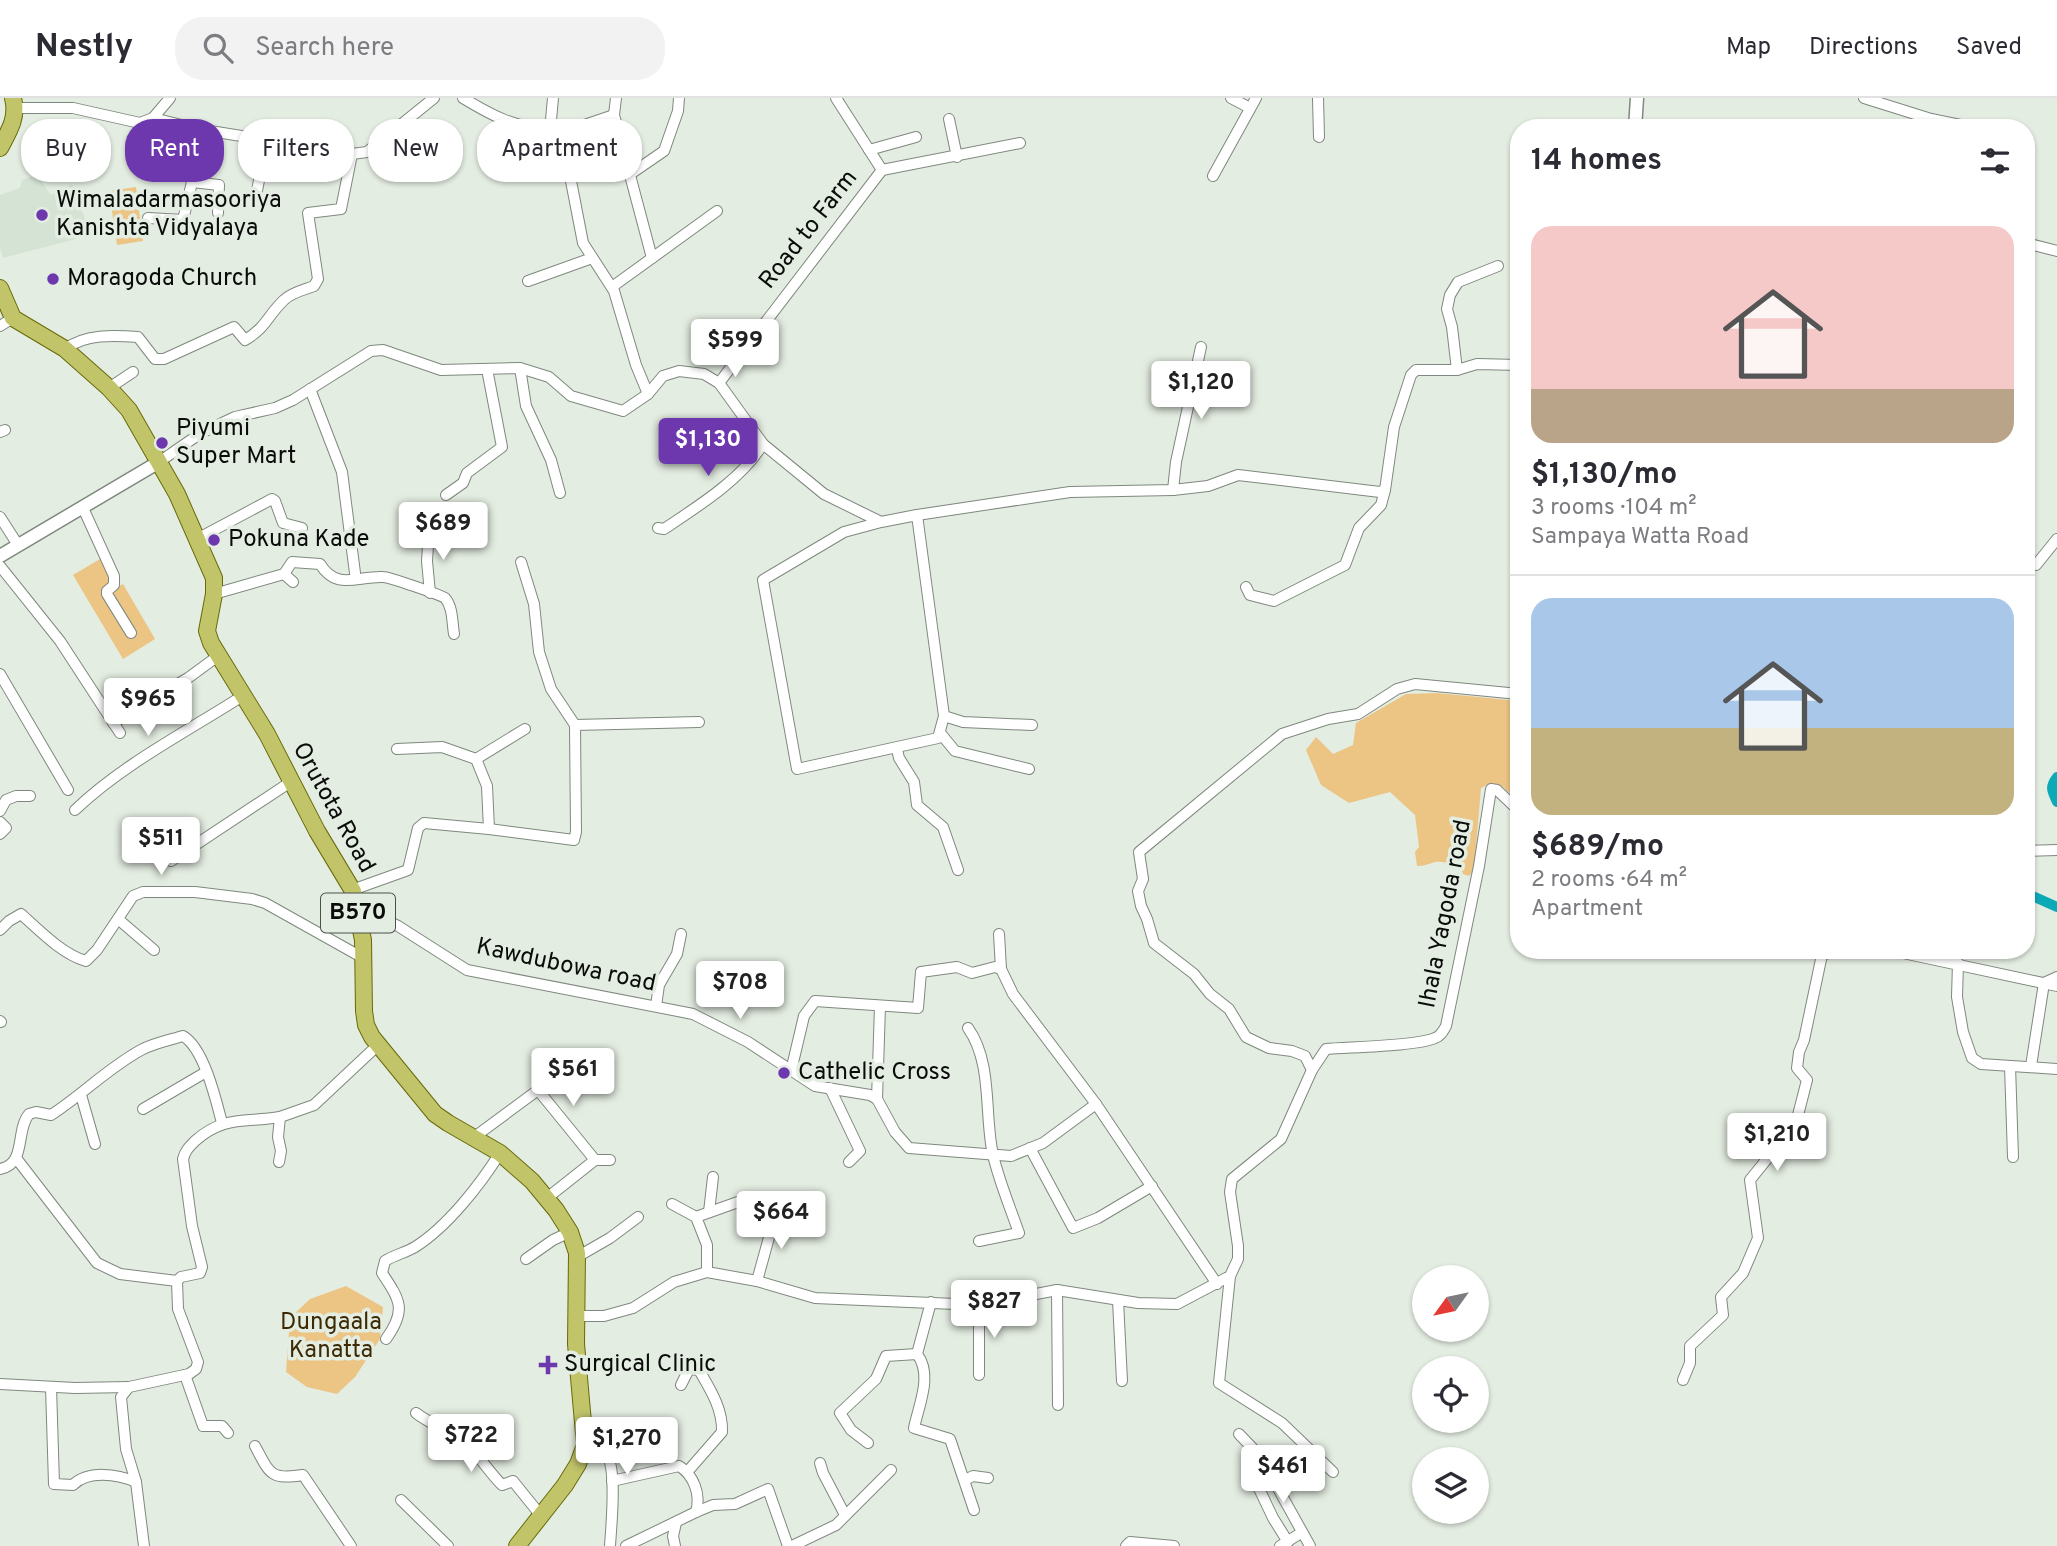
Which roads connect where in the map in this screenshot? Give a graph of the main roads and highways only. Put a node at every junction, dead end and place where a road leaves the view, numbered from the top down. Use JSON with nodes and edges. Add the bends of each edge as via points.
{"nodes":[{"id":1,"x":15,"y":103,"type":"edge"},
{"id":2,"x":0,"y":148,"type":"edge"},
{"id":3,"x":0,"y":288,"type":"edge"},
{"id":4,"x":6,"y":322,"type":"edge"},
{"id":5,"x":517,"y":1546,"type":"edge"}],
"edges":[{"from":1,"to":2,"type":"main road","via":[[14,121]]},
{"from":3,"to":4,"type":"main road","name":"Orutota Road","number":"B570"},
{"from":4,"to":5,"type":"main road","name":"Orutota Road","number":"B570","via":[[65,349],[109,388],[129,410],[159,462],[214,579],[207,631],[218,656],[352,890],[365,960],[366,1025],[378,1045],[435,1114],[500,1153],[532,1181],[570,1232],[578,1256],[576,1344],[585,1446],[565,1485]]}]}
